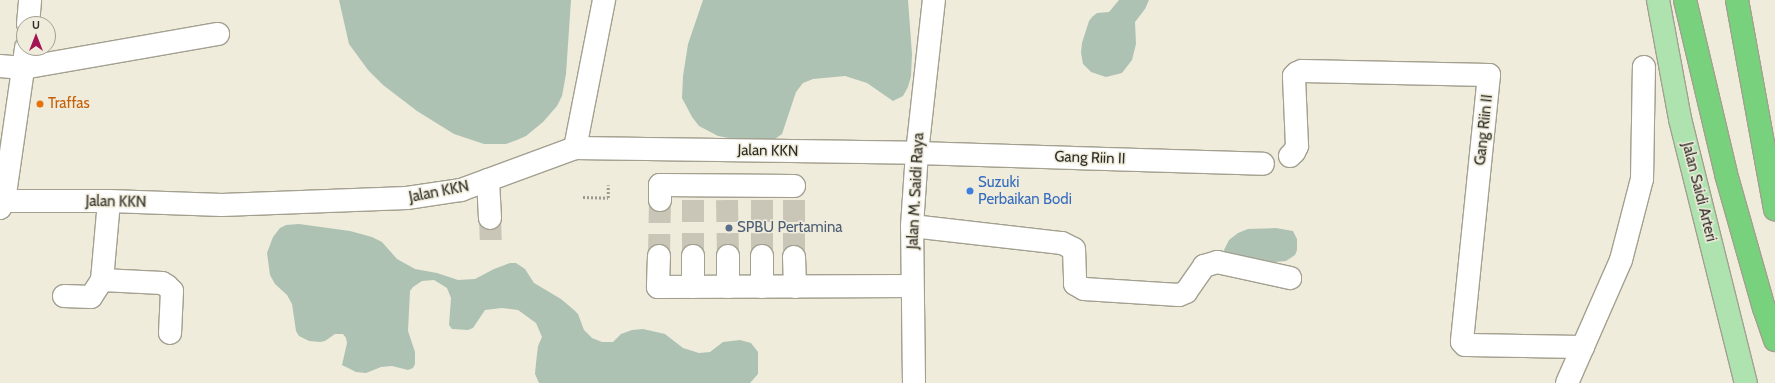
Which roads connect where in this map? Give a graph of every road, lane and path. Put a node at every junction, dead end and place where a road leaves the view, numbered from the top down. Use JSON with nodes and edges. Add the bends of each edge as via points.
{"nodes":[{"id":1,"x":30,"y":0,"type":"edge"},
{"id":2,"x":604,"y":0,"type":"edge"},
{"id":3,"x":934,"y":0,"type":"edge"},
{"id":4,"x":1658,"y":0,"type":"edge"},
{"id":5,"x":1685,"y":0,"type":"edge"},
{"id":6,"x":1737,"y":0,"type":"edge"},
{"id":7,"x":29,"y":16,"type":"edge"},
{"id":8,"x":218,"y":34,"type":"dead end"},
{"id":9,"x":24,"y":58,"type":"edge"},
{"id":10,"x":0,"y":66,"type":"edge"},
{"id":11,"x":1644,"y":67,"type":"dead end"},
{"id":12,"x":575,"y":148,"type":"junction"},
{"id":13,"x":794,"y":151,"type":"junction"},
{"id":14,"x":917,"y":153,"type":"junction"},
{"id":15,"x":1290,"y":156,"type":"dead end"},
{"id":16,"x":1263,"y":164,"type":"dead end"},
{"id":17,"x":488,"y":180,"type":"junction"},
{"id":18,"x":608,"y":185,"type":"dead end"},
{"id":19,"x":660,"y":193,"type":"dead end"},
{"id":20,"x":583,"y":197,"type":"dead end"},
{"id":21,"x":109,"y":201,"type":"junction"},
{"id":22,"x":2,"y":204,"type":"edge"},
{"id":23,"x":1775,"y":210,"type":"edge"},
{"id":24,"x":490,"y":218,"type":"tunnel mouth"},
{"id":25,"x":912,"y":226,"type":"junction"},
{"id":26,"x":659,"y":256,"type":"tunnel mouth"},
{"id":27,"x":693,"y":256,"type":"tunnel mouth"},
{"id":28,"x":728,"y":256,"type":"tunnel mouth"},
{"id":29,"x":762,"y":256,"type":"tunnel mouth"},
{"id":30,"x":794,"y":257,"type":"tunnel mouth"},
{"id":31,"x":1290,"y":278,"type":"dead end"},
{"id":32,"x":102,"y":280,"type":"junction"},
{"id":33,"x":728,"y":286,"type":"junction"},
{"id":34,"x":762,"y":286,"type":"junction"},
{"id":35,"x":795,"y":286,"type":"junction"},
{"id":36,"x":912,"y":286,"type":"junction"},
{"id":37,"x":693,"y":287,"type":"junction"},
{"id":38,"x":64,"y":296,"type":"dead end"},
{"id":39,"x":170,"y":333,"type":"dead end"},
{"id":40,"x":1775,"y":340,"type":"edge"},
{"id":41,"x":1583,"y":347,"type":"junction"},
{"id":42,"x":914,"y":383,"type":"edge"},
{"id":43,"x":1567,"y":383,"type":"edge"},
{"id":44,"x":1746,"y":383,"type":"edge"}],
"edges":[{"from":1,"to":7,"type":"street"},
{"from":2,"to":12,"type":"street"},
{"from":3,"to":14,"type":"street","name":"Jalan M. Saidi Raya"},
{"from":4,"to":44,"type":"main road","name":"Jalan Saidi Arteri","via":[[1680,119]]},
{"from":5,"to":40,"type":"highway","via":[[1726,174]]},
{"from":6,"to":23,"type":"highway"},
{"from":8,"to":9,"type":"street"},
{"from":9,"to":10,"type":"street"},
{"from":9,"to":22,"type":"street"},
{"from":11,"to":41,"type":"street","via":[[1642,179],[1621,260]]},
{"from":12,"to":13,"type":"street","name":"Jalan KKN"},
{"from":12,"to":17,"type":"street","name":"Jalan KKN"},
{"from":13,"to":14,"type":"street","name":"Jalan KKN"},
{"from":13,"to":19,"type":"street","via":[[794,193]]},
{"from":14,"to":16,"type":"street","name":"Gang Riin II"},
{"from":14,"to":25,"type":"street","name":"Jalan M. Saidi Raya"},
{"from":15,"to":41,"type":"street","name":"Gang Riin II","via":[[1297,146],[1294,76],[1297,73],[1302,71],[1489,75],[1462,342],[1465,345]]},
{"from":17,"to":21,"type":"street","name":"Jalan KKN","via":[[461,190],[400,199],[222,205]]},
{"from":17,"to":24,"type":"street"},
{"from":18,"to":20,"type":"path","via":[[608,198]]},
{"from":21,"to":22,"type":"street","name":"Jalan KKN"},
{"from":21,"to":32,"type":"street"},
{"from":25,"to":31,"type":"street","via":[[1062,243],[1074,249],[1075,284],[1084,289],[1179,295],[1186,292],[1204,266],[1217,262]]},
{"from":25,"to":36,"type":"street","name":"Jalan M. Saidi Raya"},
{"from":26,"to":37,"type":"street","via":[[658,287]]},
{"from":27,"to":37,"type":"street"},
{"from":28,"to":33,"type":"street"},
{"from":29,"to":34,"type":"street"},
{"from":30,"to":35,"type":"street"},
{"from":32,"to":38,"type":"street","via":[[91,297]]},
{"from":32,"to":39,"type":"street","via":[[162,283],[168,286],[172,291]]},
{"from":33,"to":34,"type":"street"},
{"from":33,"to":37,"type":"street"},
{"from":34,"to":35,"type":"street"},
{"from":35,"to":36,"type":"street"},
{"from":36,"to":42,"type":"street","name":"Jalan M. Saidi Raya"},
{"from":41,"to":43,"type":"street"}]}
